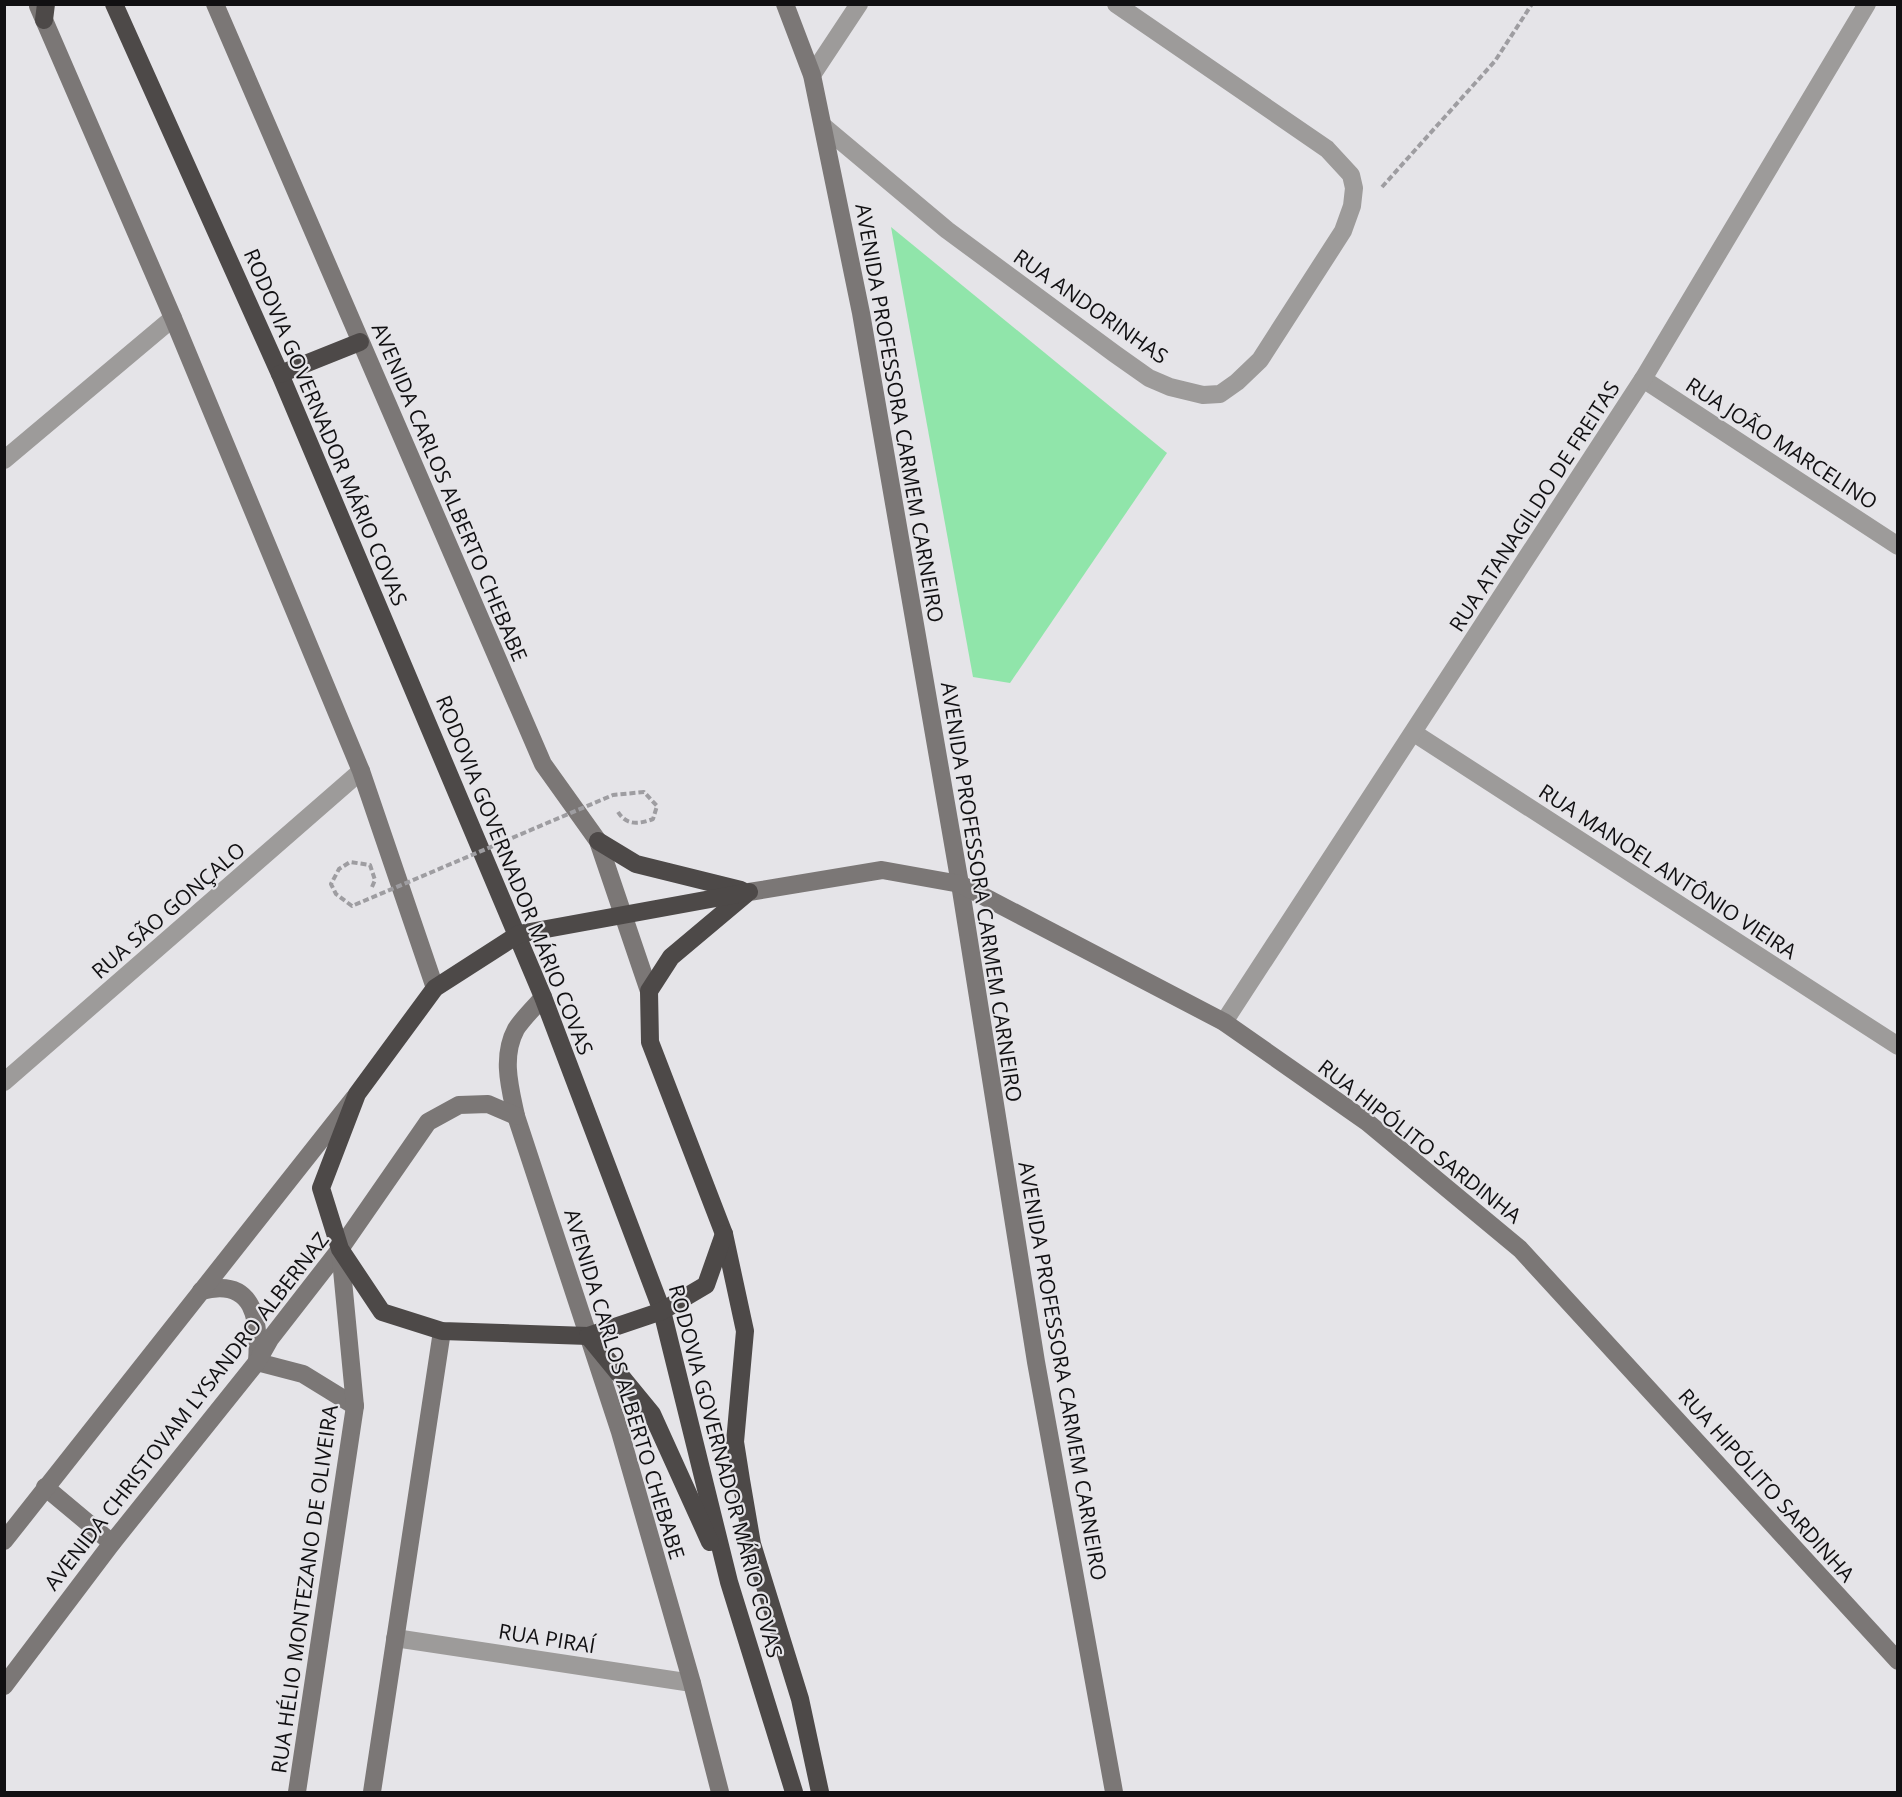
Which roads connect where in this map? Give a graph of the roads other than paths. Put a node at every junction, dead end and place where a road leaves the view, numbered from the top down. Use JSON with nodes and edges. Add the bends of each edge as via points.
{"nodes":[{"id":1,"x":114,"y":4,"type":"edge"},
{"id":2,"x":215,"y":4,"type":"edge"},
{"id":3,"x":785,"y":4,"type":"edge"},
{"id":4,"x":859,"y":4,"type":"edge"},
{"id":5,"x":1116,"y":4,"type":"edge"},
{"id":6,"x":1867,"y":4,"type":"edge"},
{"id":7,"x":42,"y":10,"type":"edge"},
{"id":8,"x":812,"y":75,"type":"junction"},
{"id":9,"x":823,"y":126,"type":"junction"},
{"id":10,"x":173,"y":318,"type":"junction"},
{"id":11,"x":360,"y":342,"type":"junction"},
{"id":12,"x":280,"y":374,"type":"junction"},
{"id":13,"x":1643,"y":379,"type":"junction"},
{"id":14,"x":4,"y":460,"type":"edge"},
{"id":15,"x":1898,"y":546,"type":"edge"},
{"id":16,"x":1414,"y":733,"type":"junction"},
{"id":17,"x":362,"y":771,"type":"junction"},
{"id":18,"x":598,"y":841,"type":"junction"},
{"id":19,"x":960,"y":884,"type":"junction"},
{"id":20,"x":748,"y":892,"type":"junction"},
{"id":21,"x":623,"y":915,"type":"junction"},
{"id":22,"x":519,"y":934,"type":"junction"},
{"id":23,"x":435,"y":988,"type":"junction"},
{"id":24,"x":649,"y":991,"type":"junction"},
{"id":25,"x":543,"y":997,"type":"junction"},
{"id":26,"x":1224,"y":1022,"type":"junction"},
{"id":27,"x":1898,"y":1046,"type":"edge"},
{"id":28,"x":4,"y":1082,"type":"edge"},
{"id":29,"x":357,"y":1094,"type":"junction"},
{"id":30,"x":516,"y":1116,"type":"junction"},
{"id":31,"x":724,"y":1234,"type":"junction"},
{"id":32,"x":340,"y":1249,"type":"junction"},
{"id":33,"x":201,"y":1291,"type":"junction"},
{"id":34,"x":662,"y":1311,"type":"junction"},
{"id":35,"x":442,"y":1331,"type":"junction"},
{"id":36,"x":588,"y":1336,"type":"junction"},
{"id":37,"x":257,"y":1362,"type":"junction"},
{"id":38,"x":355,"y":1406,"type":"junction"},
{"id":39,"x":45,"y":1487,"type":"junction"},
{"id":40,"x":4,"y":1541,"type":"edge"},
{"id":41,"x":112,"y":1542,"type":"junction"},
{"id":42,"x":729,"y":1582,"type":"junction"},
{"id":43,"x":395,"y":1638,"type":"junction"},
{"id":44,"x":1898,"y":1661,"type":"edge"},
{"id":45,"x":692,"y":1683,"type":"junction"},
{"id":46,"x":4,"y":1686,"type":"edge"},
{"id":47,"x":297,"y":1792,"type":"edge"},
{"id":48,"x":372,"y":1792,"type":"edge"},
{"id":49,"x":720,"y":1792,"type":"edge"},
{"id":50,"x":794,"y":1792,"type":"edge"},
{"id":51,"x":820,"y":1792,"type":"edge"},
{"id":52,"x":1113,"y":1792,"type":"edge"}],
"edges":[{"from":1,"to":12,"type":"highway","name":"RODOVIA GOVERNADOR MÁRIO COVAS"},
{"from":2,"to":11,"type":"main road","name":"AVENIDA CARLOS ALBERTO CHEBABE"},
{"from":3,"to":8,"type":"main road","name":"AVENIDA PROFESSORA CARMEM CARNEIRO"},
{"from":4,"to":8,"type":"street"},
{"from":5,"to":9,"type":"street","name":"RUA ANDORINHAS","via":[[1327,149],[1350,175],[1354,188],[1343,231],[1260,360],[1220,394],[1203,395],[1149,378],[947,230]]},
{"from":6,"to":13,"type":"street","name":"RUA ATANAGILDO DE FREITAS"},
{"from":7,"to":10,"type":"main road"},
{"from":8,"to":9,"type":"main road","name":"AVENIDA PROFESSORA CARMEM CARNEIRO"},
{"from":9,"to":19,"type":"main road","name":"AVENIDA PROFESSORA CARMEM CARNEIRO","via":[[861,314]]},
{"from":10,"to":14,"type":"street"},
{"from":10,"to":17,"type":"main road"},
{"from":11,"to":12,"type":"highway"},
{"from":11,"to":18,"type":"main road","name":"AVENIDA CARLOS ALBERTO CHEBABE","via":[[543,764]]},
{"from":12,"to":22,"type":"highway","name":"RODOVIA GOVERNADOR MÁRIO COVAS"},
{"from":13,"to":15,"type":"street","name":"RUA JOÃO MARCELINO"},
{"from":13,"to":16,"type":"street","name":"RUA ATANAGILDO DE FREITAS"},
{"from":16,"to":26,"type":"street","name":"RUA ATANAGILDO DE FREITAS"},
{"from":16,"to":27,"type":"street","name":"RUA MANOEL ANTÔNIO VIEIRA"},
{"from":17,"to":23,"type":"main road"},
{"from":17,"to":28,"type":"street","name":"RUA SÃO GONÇALO"},
{"from":18,"to":20,"type":"highway","via":[[636,864]]},
{"from":18,"to":21,"type":"main road","name":"AVENIDA CARLOS ALBERTO CHEBABE"},
{"from":19,"to":20,"type":"main road","name":"RUA HIPÓLITO SARDINHA","via":[[882,870]]},
{"from":19,"to":26,"type":"main road","name":"RUA HIPÓLITO SARDINHA"},
{"from":19,"to":52,"type":"main road","name":"AVENIDA PROFESSORA CARMEM CARNEIRO","via":[[1036,1362]]},
{"from":20,"to":21,"type":"highway"},
{"from":20,"to":24,"type":"highway","via":[[671,957]]},
{"from":21,"to":22,"type":"highway"},
{"from":21,"to":24,"type":"main road","name":"AVENIDA CARLOS ALBERTO CHEBABE"},
{"from":22,"to":23,"type":"highway"},
{"from":22,"to":25,"type":"highway","name":"RODOVIA GOVERNADOR MÁRIO COVAS"},
{"from":23,"to":29,"type":"highway"},
{"from":24,"to":31,"type":"highway","via":[[650,1042]]},
{"from":25,"to":30,"type":"main road","name":"AVENIDA CARLOS ALBERTO CHEBABE","via":[[516,1030],[509,1051],[507,1079]]},
{"from":25,"to":34,"type":"highway","name":"RODOVIA GOVERNADOR MÁRIO COVAS"},
{"from":26,"to":44,"type":"main road","name":"RUA HIPÓLITO SARDINHA","via":[[1367,1122],[1520,1249]]},
{"from":29,"to":32,"type":"highway","via":[[321,1188]]},
{"from":29,"to":33,"type":"main road"},
{"from":30,"to":32,"type":"main road","name":"AVENIDA CHRISTOVAM LYSANDRO ALBERNAZ","via":[[488,1104],[459,1106],[428,1122]]},
{"from":30,"to":36,"type":"main road","name":"AVENIDA CARLOS ALBERTO CHEBABE"},
{"from":31,"to":34,"type":"highway","via":[[706,1285]]},
{"from":31,"to":51,"type":"highway","via":[[745,1331],[735,1442],[752,1544],[800,1699]]},
{"from":32,"to":35,"type":"highway","via":[[382,1312]]},
{"from":32,"to":37,"type":"main road","name":"AVENIDA CHRISTOVAM LYSANDRO ALBERNAZ","via":[[270,1339]]},
{"from":32,"to":38,"type":"main road","name":"RUA HÉLIO MONTEZANO DE OLIVEIRA"},
{"from":33,"to":37,"type":"main road","via":[[217,1287],[235,1291],[253,1306],[260,1331]]},
{"from":33,"to":39,"type":"main road"},
{"from":34,"to":36,"type":"highway"},
{"from":34,"to":42,"type":"highway","name":"RODOVIA GOVERNADOR MÁRIO COVAS"},
{"from":35,"to":36,"type":"highway"},
{"from":35,"to":43,"type":"main road"},
{"from":36,"to":42,"type":"highway","via":[[652,1414]]},
{"from":36,"to":45,"type":"main road","name":"AVENIDA CARLOS ALBERTO CHEBABE","via":[[620,1432]]},
{"from":37,"to":38,"type":"main road","via":[[303,1374]]},
{"from":37,"to":41,"type":"main road","name":"AVENIDA CHRISTOVAM LYSANDRO ALBERNAZ"},
{"from":38,"to":47,"type":"main road","name":"RUA HÉLIO MONTEZANO DE OLIVEIRA"},
{"from":39,"to":40,"type":"main road"},
{"from":39,"to":41,"type":"main road"},
{"from":41,"to":46,"type":"main road","name":"AVENIDA CHRISTOVAM LYSANDRO ALBERNAZ"},
{"from":42,"to":50,"type":"highway","name":"RODOVIA GOVERNADOR MÁRIO COVAS"},
{"from":43,"to":45,"type":"street","name":"RUA PIRAÍ"},
{"from":43,"to":48,"type":"main road"},
{"from":45,"to":49,"type":"main road","name":"AVENIDA CARLOS ALBERTO CHEBABE"}]}
